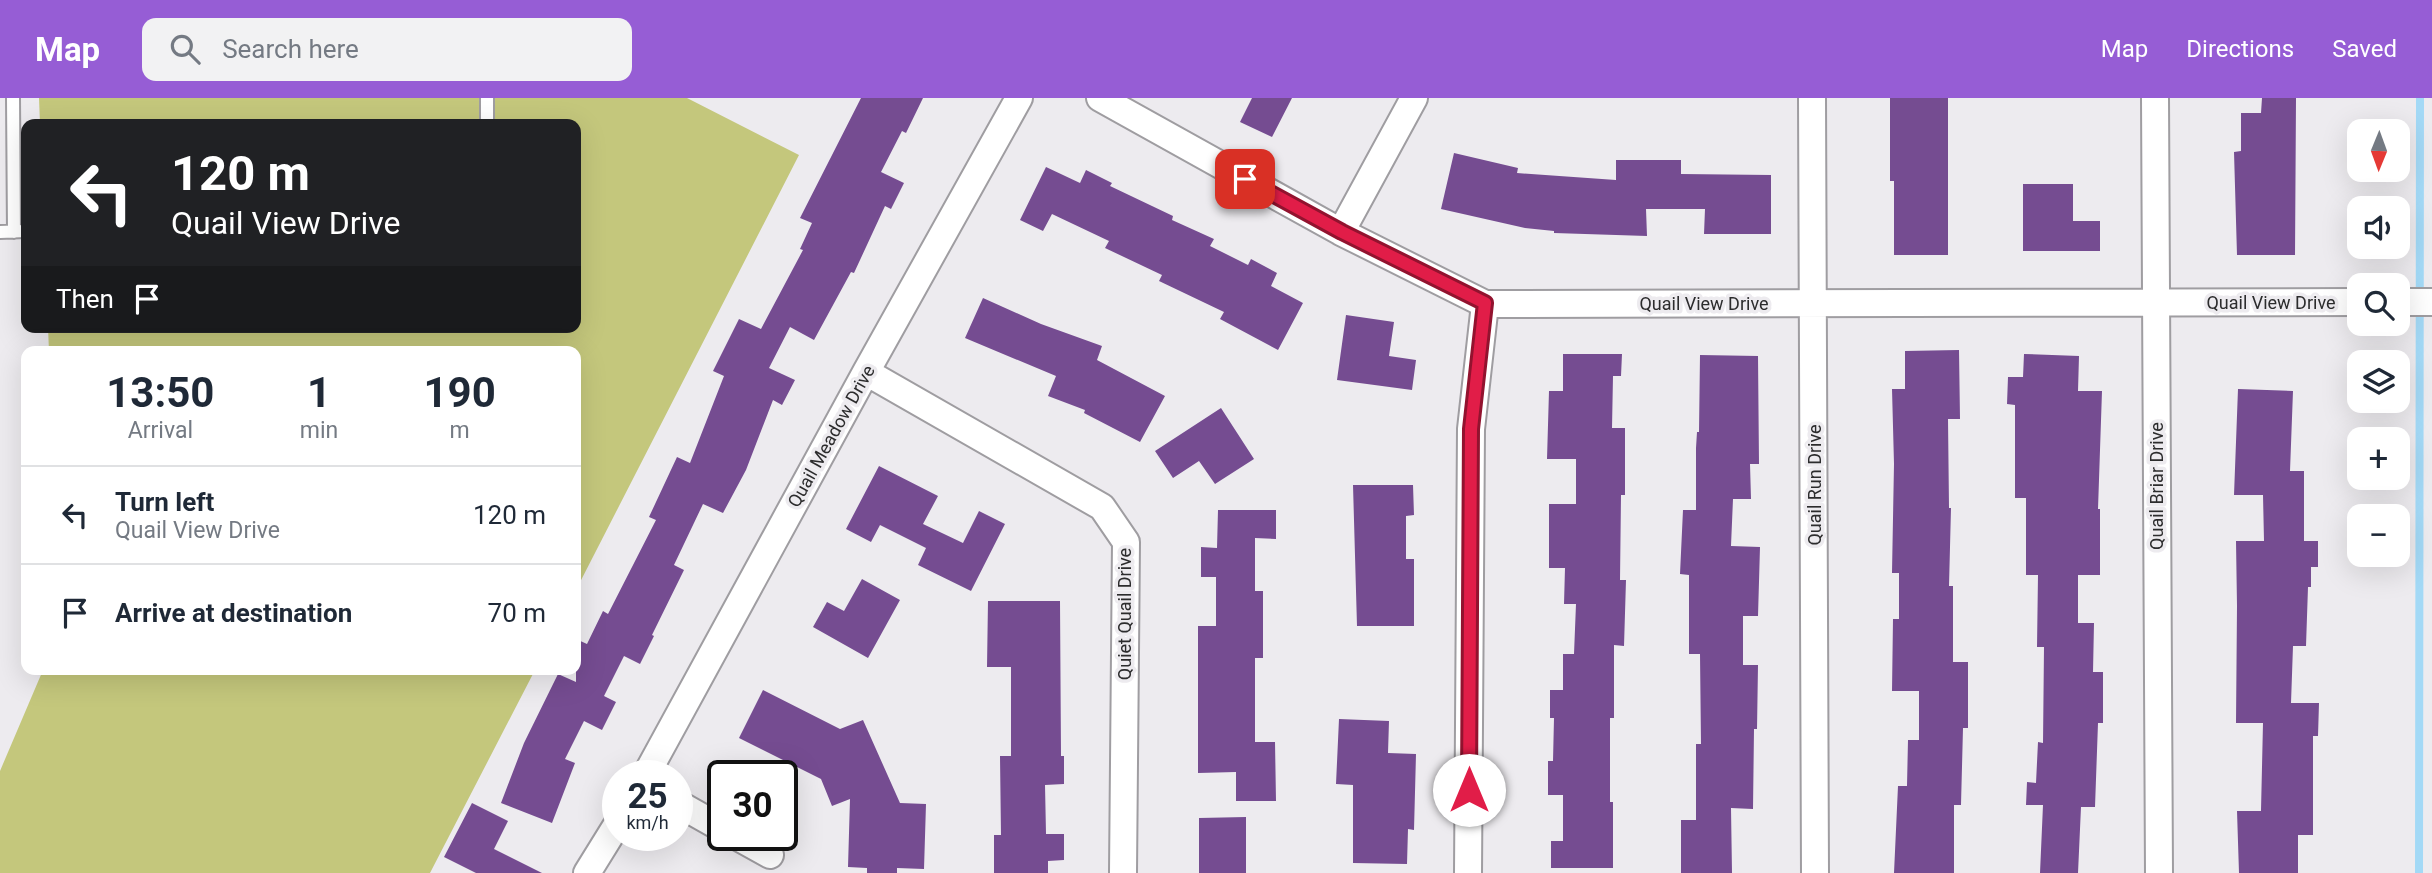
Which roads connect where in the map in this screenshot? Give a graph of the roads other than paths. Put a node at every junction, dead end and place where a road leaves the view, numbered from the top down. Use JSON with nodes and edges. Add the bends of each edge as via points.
{"nodes":[{"id":1,"x":13,"y":98,"type":"edge"},
{"id":2,"x":487,"y":98,"type":"edge"},
{"id":3,"x":1019,"y":98,"type":"edge"},
{"id":4,"x":1100,"y":98,"type":"edge"},
{"id":5,"x":1414,"y":98,"type":"edge"},
{"id":6,"x":1812,"y":98,"type":"edge"},
{"id":7,"x":2155,"y":98,"type":"edge"},
{"id":8,"x":487,"y":119,"type":"edge"},
{"id":9,"x":20,"y":231,"type":"edge"},
{"id":10,"x":0,"y":232,"type":"edge"},
{"id":11,"x":1342,"y":232,"type":"junction"},
{"id":12,"x":1814,"y":302,"type":"junction"},
{"id":13,"x":2347,"y":302,"type":"edge"},
{"id":14,"x":1485,"y":303,"type":"junction"},
{"id":15,"x":2155,"y":303,"type":"junction"},
{"id":16,"x":866,"y":372,"type":"junction"},
{"id":17,"x":654,"y":760,"type":"edge"},
{"id":18,"x":602,"y":849,"type":"edge"},
{"id":19,"x":763,"y":851,"type":"edge"},
{"id":20,"x":770,"y":855,"type":"dead end"},
{"id":21,"x":587,"y":873,"type":"edge"},
{"id":22,"x":1122,"y":873,"type":"edge"},
{"id":23,"x":1468,"y":873,"type":"edge"},
{"id":24,"x":1815,"y":873,"type":"edge"},
{"id":25,"x":2158,"y":873,"type":"edge"}],
"edges":[{"from":1,"to":9,"type":"lane"},
{"from":2,"to":8,"type":"lane"},
{"from":3,"to":16,"type":"street","name":"Quail Meadow Drive"},
{"from":4,"to":11,"type":"street","name":"Quail View Drive"},
{"from":5,"to":11,"type":"street"},
{"from":6,"to":12,"type":"street","name":"Quail Run Drive"},
{"from":7,"to":15,"type":"street","name":"Quail Briar Drive"},
{"from":9,"to":10,"type":"lane"},
{"from":11,"to":14,"type":"street","name":"Quail View Drive"},
{"from":12,"to":14,"type":"street","name":"Quail View Drive"},
{"from":12,"to":15,"type":"street","name":"Quail View Drive"},
{"from":12,"to":24,"type":"street","name":"Quail Run Drive"},
{"from":13,"to":15,"type":"street","name":"Quail View Drive"},
{"from":14,"to":23,"type":"street","via":[[1471,429]]},
{"from":15,"to":25,"type":"street","name":"Quail Briar Drive"},
{"from":16,"to":17,"type":"street","name":"Quail Meadow Drive"},
{"from":16,"to":22,"type":"street","name":"Quiet Quail Drive","via":[[1102,507],[1126,542]]},
{"from":18,"to":21,"type":"street"},
{"from":19,"to":20,"type":"street"}]}
